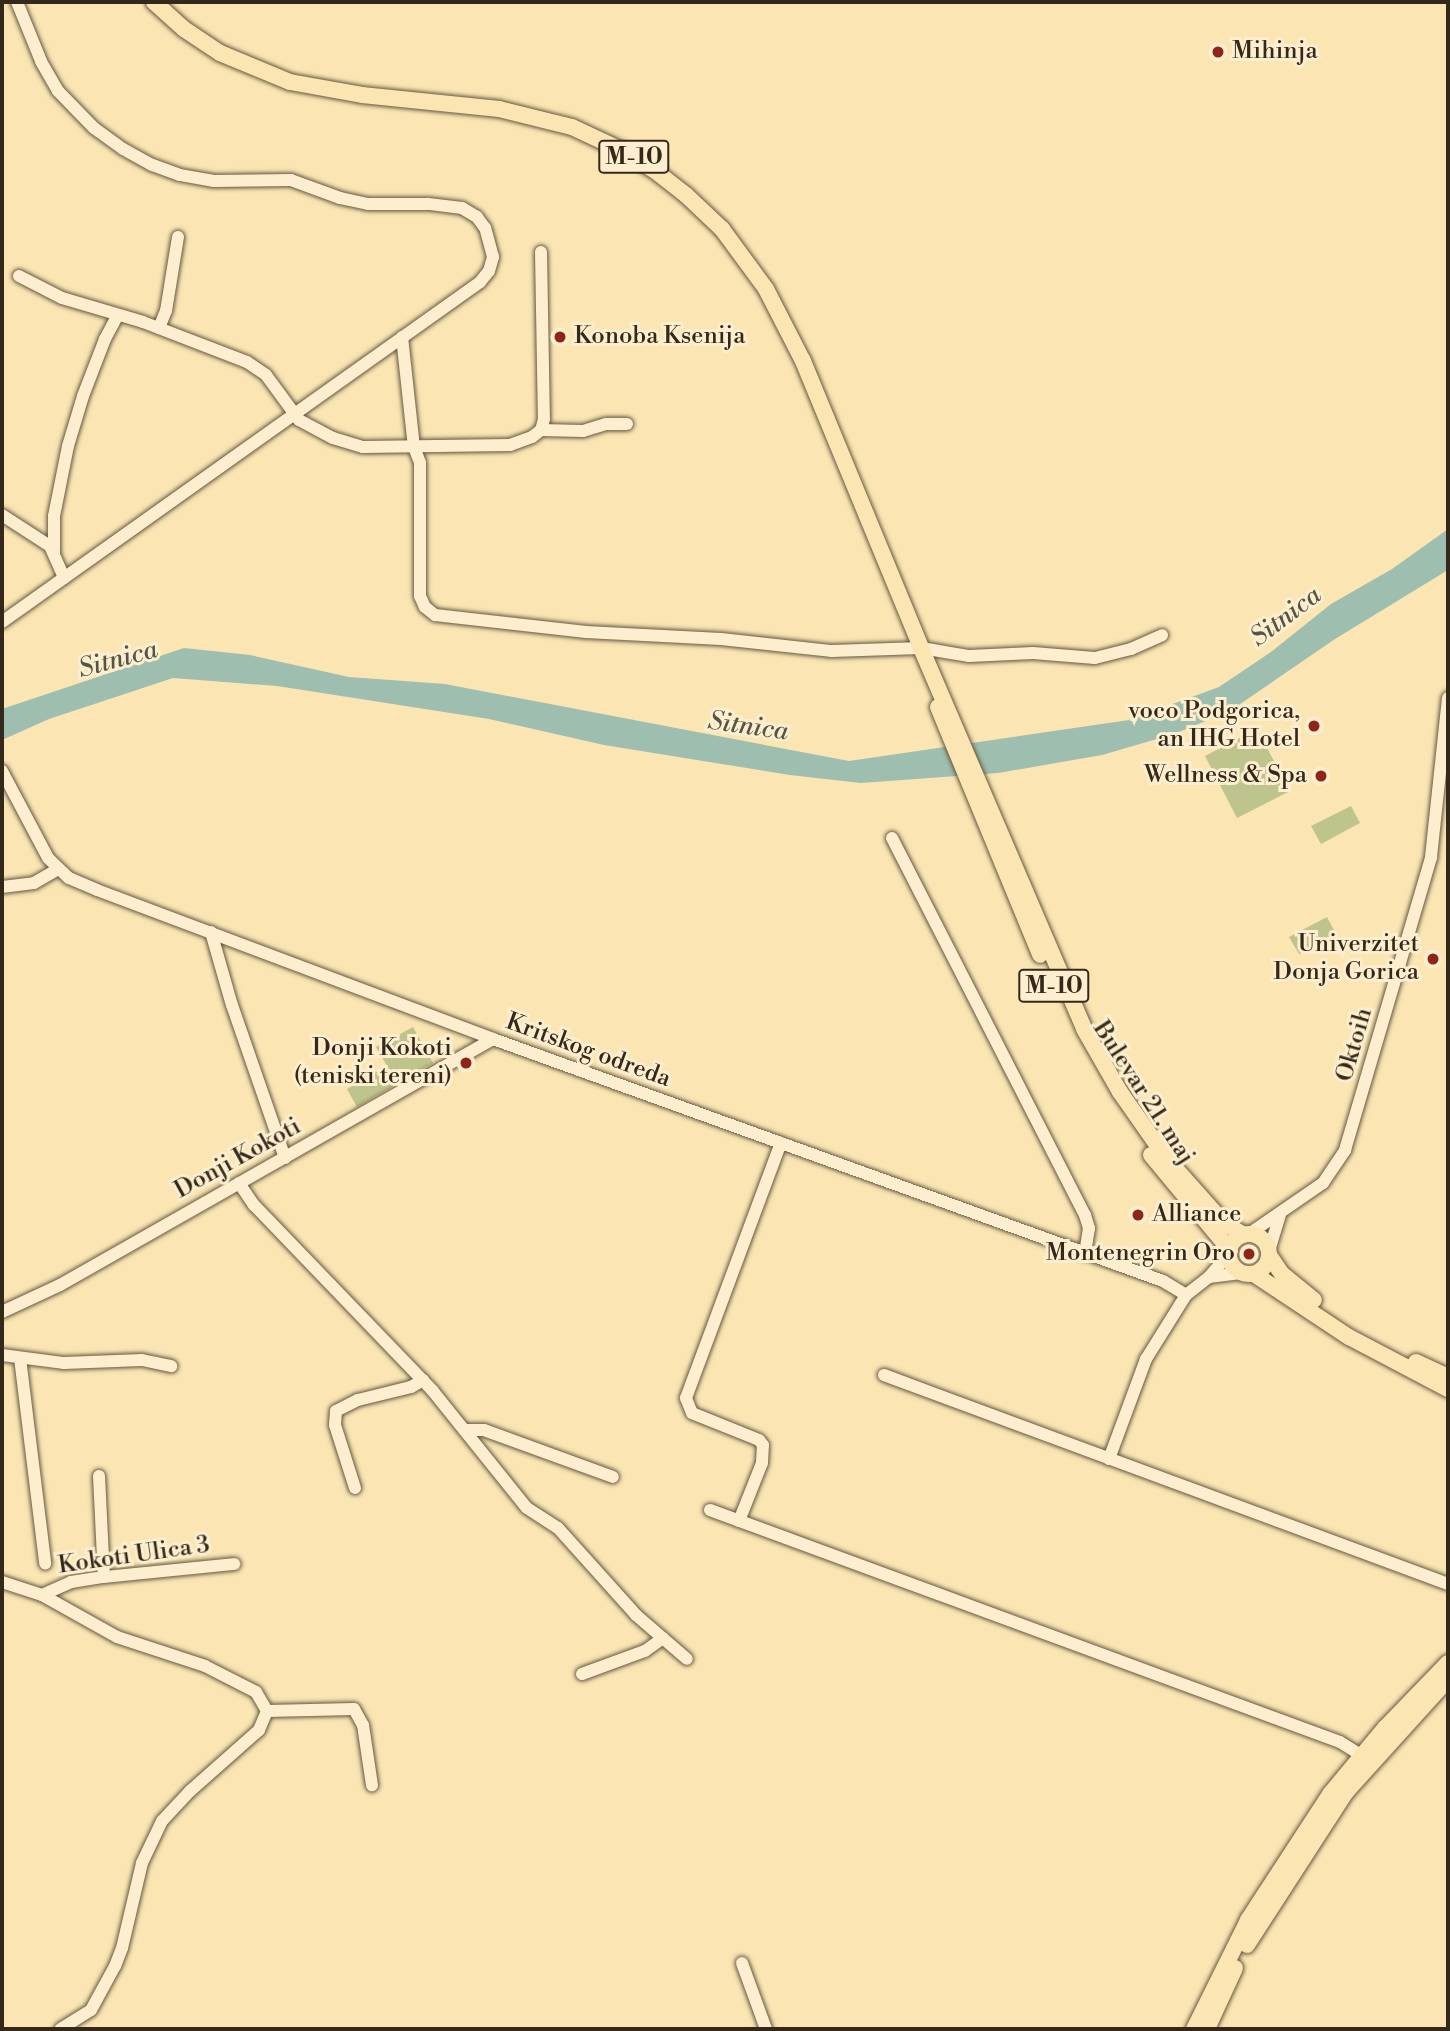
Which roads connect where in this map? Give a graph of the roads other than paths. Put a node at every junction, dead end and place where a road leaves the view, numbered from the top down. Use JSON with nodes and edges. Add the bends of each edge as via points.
{"nodes":[{"id":1,"x":17,"y":2,"type":"edge"},
{"id":2,"x":154,"y":2,"type":"edge"},
{"id":3,"x":178,"y":237,"type":"dead end"},
{"id":4,"x":541,"y":252,"type":"dead end"},
{"id":5,"x":19,"y":276,"type":"dead end"},
{"id":6,"x":118,"y":315,"type":"junction"},
{"id":7,"x":159,"y":328,"type":"junction"},
{"id":8,"x":402,"y":337,"type":"junction"},
{"id":9,"x":294,"y":415,"type":"junction"},
{"id":10,"x":627,"y":424,"type":"dead end"},
{"id":11,"x":541,"y":430,"type":"junction"},
{"id":12,"x":414,"y":447,"type":"junction"},
{"id":13,"x":436,"y":447,"type":"junction"},
{"id":14,"x":420,"y":463,"type":"junction"},
{"id":15,"x":2,"y":515,"type":"edge"},
{"id":16,"x":54,"y":552,"type":"junction"},
{"id":17,"x":64,"y":578,"type":"junction"},
{"id":18,"x":2,"y":622,"type":"edge"},
{"id":19,"x":1162,"y":635,"type":"dead end"},
{"id":20,"x":921,"y":648,"type":"junction"},
{"id":21,"x":1448,"y":698,"type":"edge"},
{"id":22,"x":2,"y":771,"type":"edge"},
{"id":23,"x":977,"y":792,"type":"junction"},
{"id":24,"x":892,"y":838,"type":"dead end"},
{"id":25,"x":58,"y":869,"type":"junction"},
{"id":26,"x":2,"y":887,"type":"edge"},
{"id":27,"x":211,"y":932,"type":"junction"},
{"id":28,"x":493,"y":1039,"type":"junction"},
{"id":29,"x":780,"y":1143,"type":"junction"},
{"id":30,"x":285,"y":1158,"type":"junction"},
{"id":31,"x":239,"y":1183,"type":"junction"},
{"id":32,"x":1282,"y":1213,"type":"junction"},
{"id":33,"x":1246,"y":1234,"type":"junction"},
{"id":34,"x":1229,"y":1252,"type":"junction"},
{"id":35,"x":1269,"y":1253,"type":"junction"},
{"id":36,"x":1085,"y":1254,"type":"junction"},
{"id":37,"x":1248,"y":1273,"type":"junction"},
{"id":38,"x":1209,"y":1276,"type":"junction"},
{"id":39,"x":1186,"y":1295,"type":"junction"},
{"id":40,"x":2,"y":1312,"type":"edge"},
{"id":41,"x":2,"y":1356,"type":"edge"},
{"id":42,"x":20,"y":1358,"type":"junction"},
{"id":43,"x":171,"y":1366,"type":"dead end"},
{"id":44,"x":884,"y":1375,"type":"dead end"},
{"id":45,"x":1448,"y":1377,"type":"edge"},
{"id":46,"x":423,"y":1380,"type":"junction"},
{"id":47,"x":1448,"y":1389,"type":"edge"},
{"id":48,"x":465,"y":1430,"type":"junction"},
{"id":49,"x":1109,"y":1459,"type":"junction"},
{"id":50,"x":99,"y":1476,"type":"dead end"},
{"id":51,"x":613,"y":1477,"type":"dead end"},
{"id":52,"x":355,"y":1488,"type":"dead end"},
{"id":53,"x":710,"y":1510,"type":"dead end"},
{"id":54,"x":739,"y":1521,"type":"junction"},
{"id":55,"x":45,"y":1563,"type":"dead end"},
{"id":56,"x":234,"y":1564,"type":"dead end"},
{"id":57,"x":104,"y":1577,"type":"junction"},
{"id":58,"x":2,"y":1583,"type":"edge"},
{"id":59,"x":1448,"y":1584,"type":"edge"},
{"id":60,"x":42,"y":1595,"type":"junction"},
{"id":61,"x":663,"y":1638,"type":"junction"},
{"id":62,"x":687,"y":1660,"type":"dead end"},
{"id":63,"x":1448,"y":1663,"type":"edge"},
{"id":64,"x":582,"y":1674,"type":"dead end"},
{"id":65,"x":1448,"y":1679,"type":"edge"},
{"id":66,"x":267,"y":1711,"type":"junction"},
{"id":67,"x":1361,"y":1755,"type":"junction"},
{"id":68,"x":372,"y":1785,"type":"dead end"},
{"id":69,"x":742,"y":1963,"type":"dead end"},
{"id":70,"x":60,"y":2029,"type":"edge"},
{"id":71,"x":766,"y":2029,"type":"edge"},
{"id":72,"x":1194,"y":2029,"type":"edge"},
{"id":73,"x":1206,"y":2029,"type":"edge"}],
"edges":[{"from":1,"to":8,"type":"street","via":[[49,78],[65,101],[94,128],[152,165],[214,181],[291,180],[368,204],[457,207],[477,217],[492,244],[494,257],[488,274]]},
{"from":2,"to":20,"type":"main road","number":"M-10","via":[[201,41],[271,76],[321,89],[535,116],[623,151],[686,195],[737,248],[776,307],[815,388]]},
{"from":3,"to":7,"type":"street"},
{"from":4,"to":11,"type":"street"},
{"from":5,"to":6,"type":"street","via":[[62,298]]},
{"from":6,"to":7,"type":"street"},
{"from":6,"to":16,"type":"street","via":[[83,396],[68,446],[54,516]]},
{"from":7,"to":9,"type":"street","via":[[258,369]]},
{"from":8,"to":9,"type":"street"},
{"from":8,"to":12,"type":"street"},
{"from":9,"to":12,"type":"street","via":[[340,441],[372,448]]},
{"from":9,"to":17,"type":"street"},
{"from":10,"to":11,"type":"street","via":[[583,431]]},
{"from":11,"to":13,"type":"street","via":[[510,445]]},
{"from":12,"to":13,"type":"street"},
{"from":12,"to":14,"type":"street"},
{"from":13,"to":14,"type":"street"},
{"from":14,"to":20,"type":"street","via":[[419,592],[425,607],[435,615],[786,648]]},
{"from":15,"to":16,"type":"street"},
{"from":16,"to":17,"type":"street"},
{"from":17,"to":18,"type":"street"},
{"from":19,"to":20,"type":"street","via":[[1095,658],[1033,653],[969,656]]},
{"from":20,"to":23,"type":"main road","number":"M-10"},
{"from":21,"to":32,"type":"street","name":"Oktoih","via":[[1431,857],[1347,1144],[1328,1177]]},
{"from":22,"to":25,"type":"street","name":"Kritskog odreda"},
{"from":23,"to":33,"type":"main road","name":"Bulevar 21. maj","number":"M-10","via":[[1066,991],[1111,1078],[1167,1159],[1224,1223]]},
{"from":23,"to":34,"type":"main road","name":"Bulevar 21. maj","number":"M-10","via":[[1055,988],[1093,1065],[1159,1167]]},
{"from":24,"to":36,"type":"street","via":[[1085,1215],[1089,1228]]},
{"from":25,"to":26,"type":"street","via":[[34,883]]},
{"from":25,"to":27,"type":"street","name":"Kritskog odreda","via":[[81,884]]},
{"from":27,"to":28,"type":"street","name":"Kritskog odreda"},
{"from":27,"to":30,"type":"street"},
{"from":28,"to":29,"type":"street","name":"Kritskog odreda"},
{"from":28,"to":30,"type":"street","name":"Donji Kokoti"},
{"from":29,"to":36,"type":"street","name":"Kritskog odreda"},
{"from":29,"to":54,"type":"street","via":[[686,1398],[692,1413],[763,1445],[762,1463]]},
{"from":30,"to":31,"type":"street","name":"Donji Kokoti"},
{"from":31,"to":40,"type":"street","name":"Donji Kokoti","via":[[60,1285]]},
{"from":31,"to":46,"type":"street","via":[[249,1199]]},
{"from":32,"to":33,"type":"street","name":"Oktoih"},
{"from":32,"to":35,"type":"street"},
{"from":33,"to":34,"type":"main road","via":[[1235,1240]]},
{"from":33,"to":35,"type":"main road","number":"M-10","via":[[1264,1241]]},
{"from":34,"to":37,"type":"main road","number":"M-10","via":[[1232,1264]]},
{"from":34,"to":38,"type":"street"},
{"from":35,"to":37,"type":"main road","via":[[1265,1267]]},
{"from":35,"to":45,"type":"main road","number":"M-10","via":[[1286,1278],[1328,1311]]},
{"from":36,"to":39,"type":"street","name":"Kritskog odreda","via":[[1169,1283]]},
{"from":37,"to":38,"type":"street"},
{"from":37,"to":47,"type":"main road","number":"M-10","via":[[1349,1337]]},
{"from":38,"to":39,"type":"street"},
{"from":39,"to":49,"type":"street","via":[[1146,1359]]},
{"from":41,"to":42,"type":"street"},
{"from":42,"to":43,"type":"street","via":[[78,1363],[142,1360]]},
{"from":42,"to":55,"type":"street"},
{"from":44,"to":49,"type":"street"},
{"from":46,"to":48,"type":"street"},
{"from":46,"to":52,"type":"street","via":[[336,1411],[335,1425]]},
{"from":48,"to":51,"type":"street","via":[[484,1430]]},
{"from":48,"to":61,"type":"street","via":[[527,1508],[558,1528],[636,1615]]},
{"from":49,"to":59,"type":"street"},
{"from":50,"to":57,"type":"street"},
{"from":53,"to":54,"type":"street"},
{"from":54,"to":67,"type":"street","via":[[1340,1742]]},
{"from":56,"to":57,"type":"street","name":"Kokoti Ulica 3"},
{"from":57,"to":60,"type":"street","name":"Kokoti Ulica 3"},
{"from":58,"to":60,"type":"street"},
{"from":60,"to":66,"type":"street","via":[[117,1637],[179,1655],[246,1686],[260,1696]]},
{"from":61,"to":62,"type":"street"},
{"from":61,"to":64,"type":"street","via":[[645,1651]]},
{"from":63,"to":67,"type":"main road"},
{"from":65,"to":73,"type":"main road","via":[[1346,1792],[1252,1935]]},
{"from":66,"to":68,"type":"street","via":[[354,1709],[363,1725]]},
{"from":66,"to":70,"type":"street","via":[[259,1730],[162,1821],[142,1863],[115,1965],[89,2012]]},
{"from":67,"to":72,"type":"main road","via":[[1266,1890]]},
{"from":69,"to":71,"type":"street"}]}
